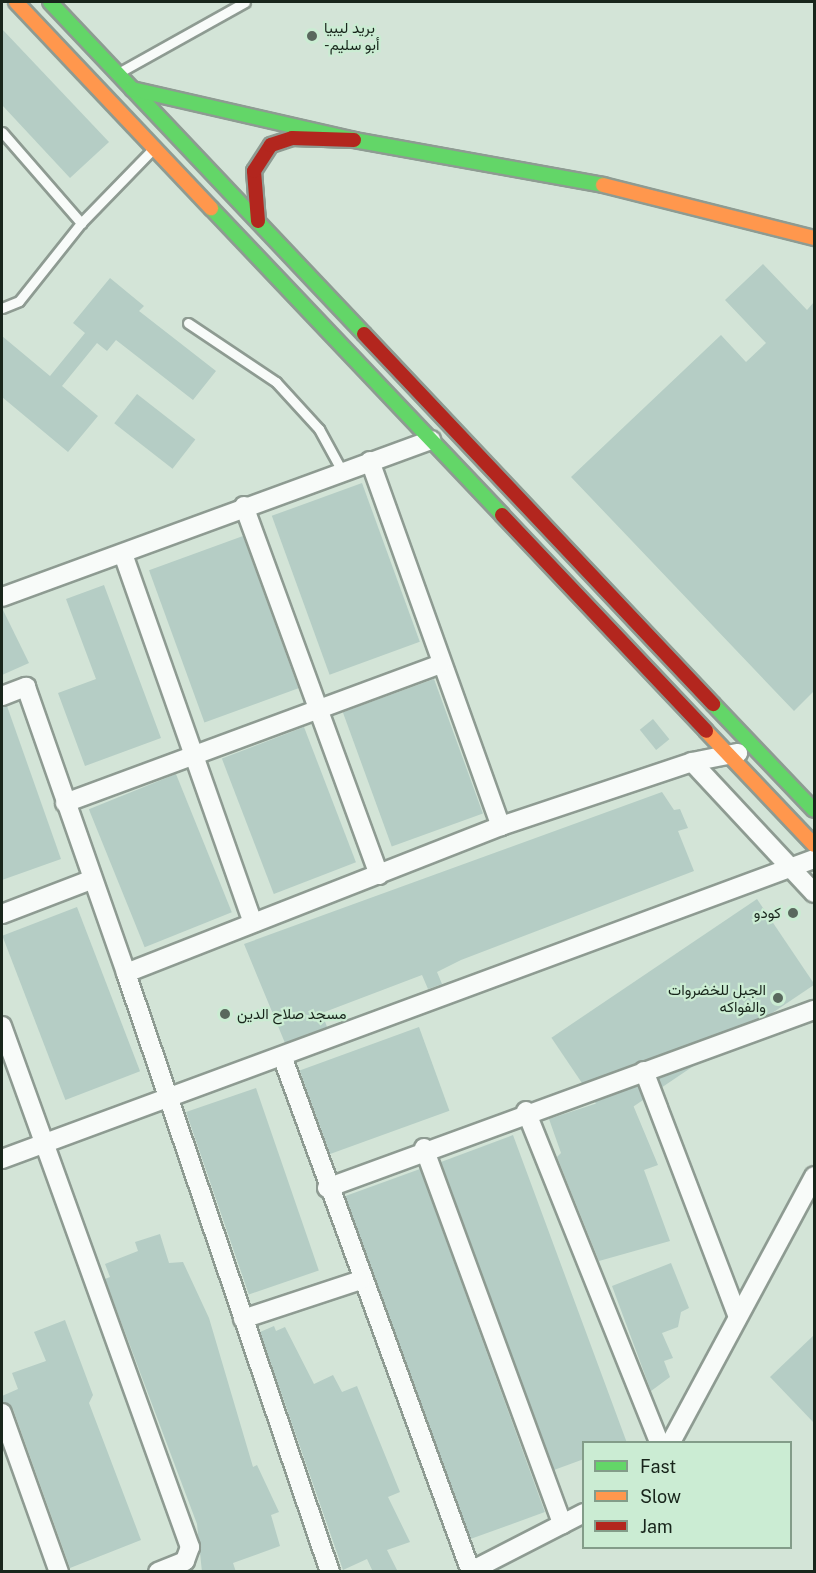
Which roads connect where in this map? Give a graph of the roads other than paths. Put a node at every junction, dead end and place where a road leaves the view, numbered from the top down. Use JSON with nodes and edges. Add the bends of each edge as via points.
{"nodes":[{"id":1,"x":16,"y":2,"type":"edge"},
{"id":2,"x":50,"y":2,"type":"edge"},
{"id":3,"x":245,"y":2,"type":"edge"},
{"id":4,"x":118,"y":73,"type":"junction"},
{"id":5,"x":132,"y":89,"type":"junction"},
{"id":6,"x":2,"y":132,"type":"edge"},
{"id":7,"x":354,"y":140,"type":"junction"},
{"id":8,"x":154,"y":148,"type":"junction"},
{"id":9,"x":258,"y":220,"type":"junction"},
{"id":10,"x":81,"y":223,"type":"junction"},
{"id":11,"x":814,"y":238,"type":"edge"},
{"id":12,"x":2,"y":308,"type":"edge"},
{"id":13,"x":188,"y":323,"type":"dead end"},
{"id":14,"x":431,"y":440,"type":"junction"},
{"id":15,"x":370,"y":461,"type":"junction"},
{"id":16,"x":342,"y":471,"type":"junction"},
{"id":17,"x":244,"y":506,"type":"junction"},
{"id":18,"x":123,"y":554,"type":"junction"},
{"id":19,"x":2,"y":597,"type":"edge"},
{"id":20,"x":440,"y":664,"type":"junction"},
{"id":21,"x":2,"y":696,"type":"edge"},
{"id":22,"x":319,"y":709,"type":"junction"},
{"id":23,"x":750,"y":746,"type":"junction"},
{"id":24,"x":194,"y":755,"type":"junction"},
{"id":25,"x":730,"y":757,"type":"junction"},
{"id":26,"x":692,"y":762,"type":"junction"},
{"id":27,"x":65,"y":803,"type":"junction"},
{"id":28,"x":814,"y":810,"type":"edge"},
{"id":29,"x":501,"y":826,"type":"junction"},
{"id":30,"x":814,"y":845,"type":"edge"},
{"id":31,"x":814,"y":859,"type":"edge"},
{"id":32,"x":793,"y":867,"type":"junction"},
{"id":33,"x":379,"y":875,"type":"junction"},
{"id":34,"x":93,"y":879,"type":"junction"},
{"id":35,"x":814,"y":893,"type":"edge"},
{"id":36,"x":2,"y":914,"type":"edge"},
{"id":37,"x":253,"y":923,"type":"junction"},
{"id":38,"x":126,"y":973,"type":"junction"},
{"id":39,"x":814,"y":1010,"type":"edge"},
{"id":40,"x":2,"y":1026,"type":"edge"},
{"id":41,"x":282,"y":1056,"type":"junction"},
{"id":42,"x":644,"y":1071,"type":"junction"},
{"id":43,"x":168,"y":1098,"type":"junction"},
{"id":44,"x":526,"y":1111,"type":"junction"},
{"id":45,"x":45,"y":1143,"type":"junction"},
{"id":46,"x":424,"y":1148,"type":"junction"},
{"id":47,"x":2,"y":1159,"type":"edge"},
{"id":48,"x":814,"y":1176,"type":"edge"},
{"id":49,"x":327,"y":1188,"type":"junction"},
{"id":50,"x":361,"y":1280,"type":"junction"},
{"id":51,"x":737,"y":1315,"type":"junction"},
{"id":52,"x":243,"y":1319,"type":"junction"},
{"id":53,"x":2,"y":1413,"type":"edge"},
{"id":54,"x":658,"y":1441,"type":"edge"},
{"id":55,"x":673,"y":1441,"type":"edge"},
{"id":56,"x":9,"y":1466,"type":"edge"},
{"id":57,"x":582,"y":1514,"type":"edge"},
{"id":58,"x":562,"y":1524,"type":"junction"},
{"id":59,"x":471,"y":1571,"type":"edge"},
{"id":60,"x":59,"y":1572,"type":"edge"},
{"id":61,"x":158,"y":1572,"type":"edge"},
{"id":62,"x":330,"y":1572,"type":"edge"}],
"edges":[{"from":1,"to":8,"type":"main road"},
{"from":2,"to":4,"type":"main road"},
{"from":3,"to":4,"type":"lane"},
{"from":4,"to":5,"type":"main road"},
{"from":5,"to":7,"type":"main road"},
{"from":5,"to":9,"type":"main road"},
{"from":6,"to":10,"type":"lane"},
{"from":7,"to":9,"type":"main road","via":[[292,138],[271,145],[254,171]]},
{"from":7,"to":11,"type":"main road","via":[[621,188]]},
{"from":8,"to":10,"type":"lane"},
{"from":8,"to":14,"type":"main road"},
{"from":9,"to":23,"type":"main road"},
{"from":10,"to":12,"type":"lane","via":[[19,301]]},
{"from":13,"to":16,"type":"lane","via":[[276,382],[319,429]]},
{"from":14,"to":15,"type":"street"},
{"from":14,"to":25,"type":"main road"},
{"from":15,"to":16,"type":"street"},
{"from":15,"to":20,"type":"street"},
{"from":16,"to":17,"type":"street"},
{"from":17,"to":18,"type":"street"},
{"from":17,"to":22,"type":"street"},
{"from":18,"to":19,"type":"street"},
{"from":18,"to":24,"type":"street"},
{"from":20,"to":22,"type":"street"},
{"from":20,"to":29,"type":"street"},
{"from":21,"to":27,"type":"street","via":[[26,687]]},
{"from":22,"to":24,"type":"street"},
{"from":22,"to":33,"type":"street"},
{"from":23,"to":25,"type":"street"},
{"from":23,"to":28,"type":"main road"},
{"from":24,"to":27,"type":"street"},
{"from":24,"to":37,"type":"street"},
{"from":25,"to":26,"type":"street"},
{"from":25,"to":30,"type":"main road"},
{"from":26,"to":29,"type":"street"},
{"from":26,"to":32,"type":"street"},
{"from":27,"to":34,"type":"street"},
{"from":29,"to":33,"type":"street"},
{"from":31,"to":32,"type":"street"},
{"from":32,"to":35,"type":"street"},
{"from":32,"to":41,"type":"street"},
{"from":33,"to":37,"type":"street"},
{"from":34,"to":36,"type":"street"},
{"from":34,"to":38,"type":"street"},
{"from":37,"to":38,"type":"street"},
{"from":38,"to":43,"type":"street"},
{"from":39,"to":42,"type":"street"},
{"from":40,"to":45,"type":"street"},
{"from":41,"to":43,"type":"street"},
{"from":41,"to":49,"type":"street"},
{"from":42,"to":44,"type":"street"},
{"from":42,"to":51,"type":"street"},
{"from":43,"to":45,"type":"street"},
{"from":43,"to":52,"type":"street"},
{"from":44,"to":46,"type":"street"},
{"from":44,"to":54,"type":"street"},
{"from":45,"to":47,"type":"street"},
{"from":45,"to":61,"type":"street","via":[[190,1547],[185,1561]]},
{"from":46,"to":49,"type":"street"},
{"from":46,"to":58,"type":"street"},
{"from":48,"to":51,"type":"street"},
{"from":49,"to":50,"type":"street"},
{"from":50,"to":52,"type":"street"},
{"from":50,"to":59,"type":"street"},
{"from":51,"to":55,"type":"street"},
{"from":52,"to":62,"type":"street"},
{"from":53,"to":56,"type":"street"},
{"from":56,"to":60,"type":"street"},
{"from":57,"to":58,"type":"street"},
{"from":58,"to":59,"type":"street"}]}
